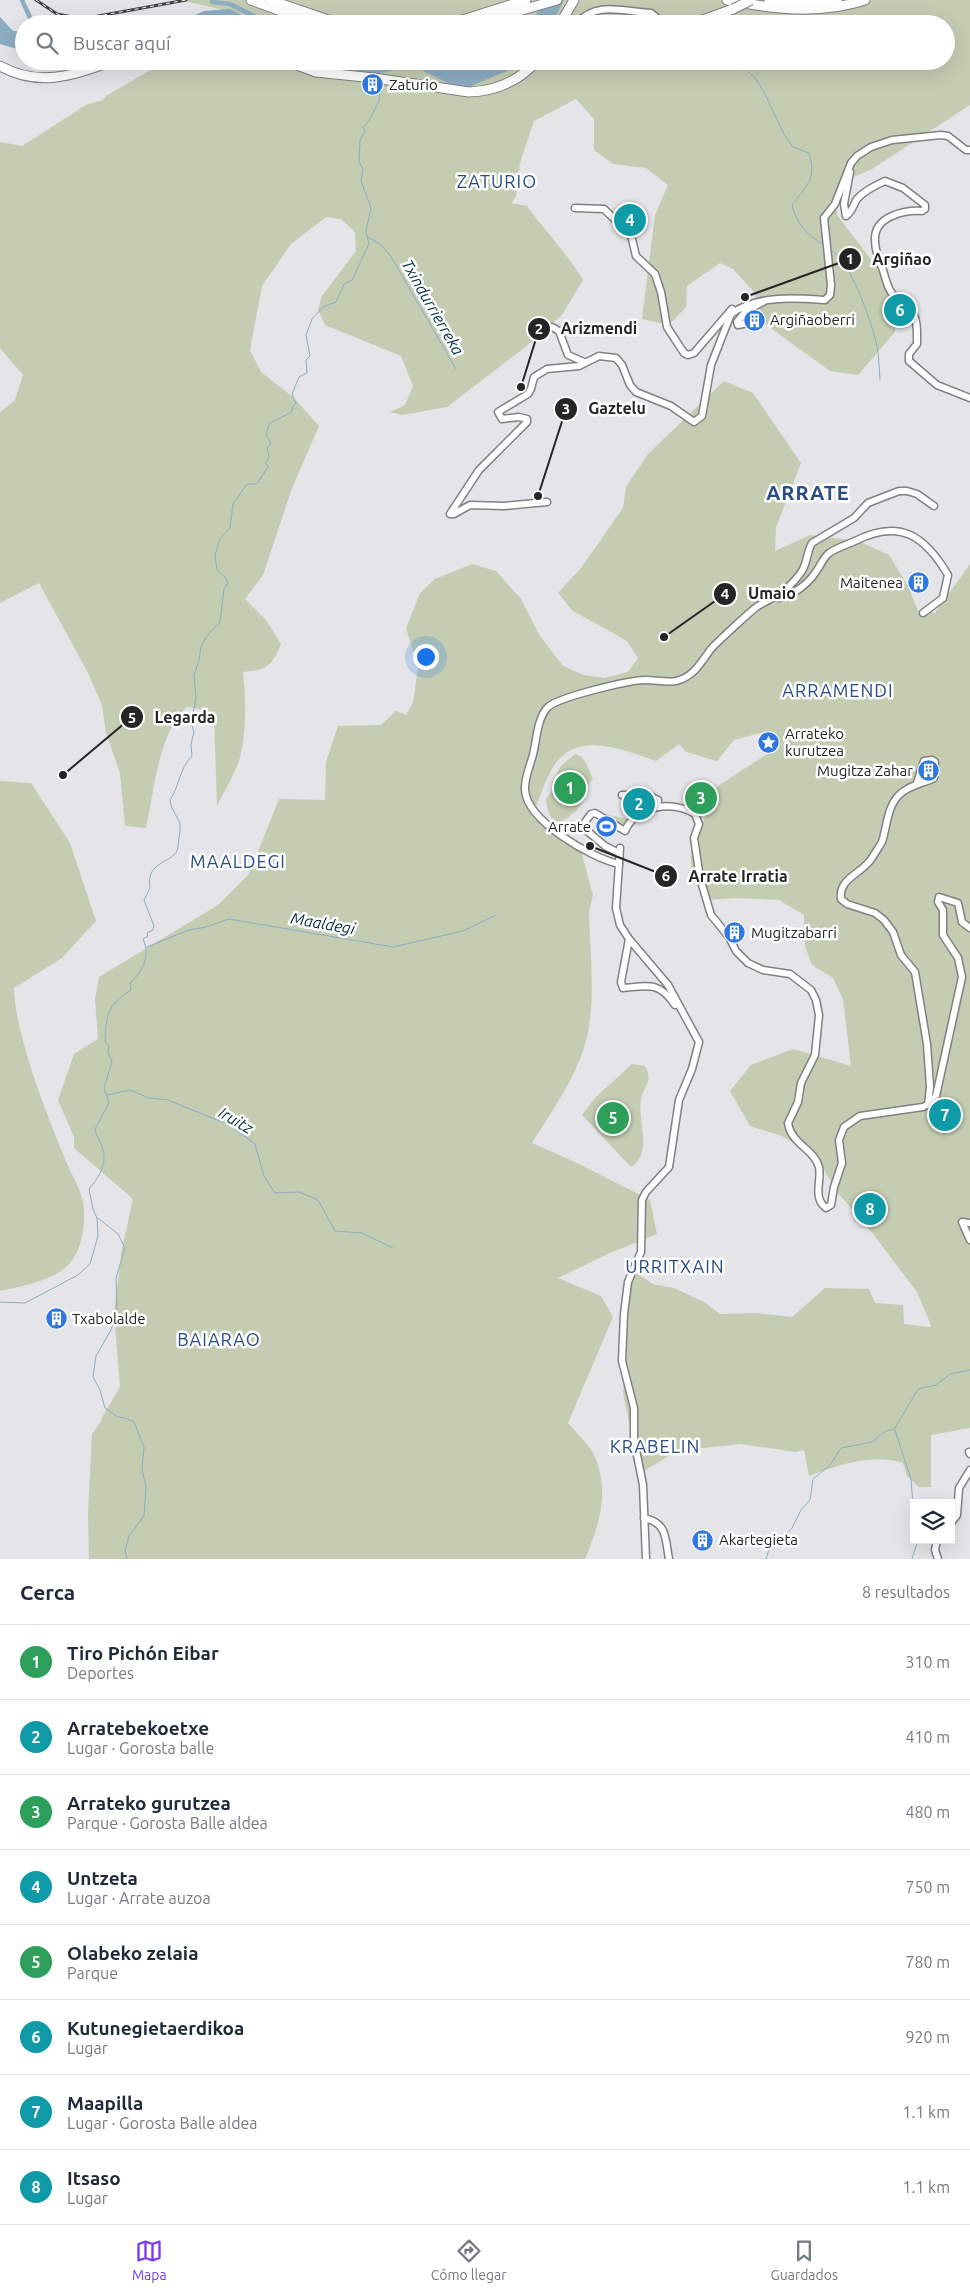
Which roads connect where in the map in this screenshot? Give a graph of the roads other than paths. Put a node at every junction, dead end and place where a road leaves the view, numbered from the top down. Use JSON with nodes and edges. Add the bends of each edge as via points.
{"nodes":[{"id":1,"x":251,"y":0,"type":"edge"},
{"id":2,"x":270,"y":0,"type":"edge"},
{"id":3,"x":526,"y":0,"type":"edge"},
{"id":4,"x":557,"y":0,"type":"edge"},
{"id":5,"x":574,"y":0,"type":"edge"},
{"id":6,"x":726,"y":0,"type":"edge"},
{"id":7,"x":751,"y":0,"type":"edge"},
{"id":8,"x":769,"y":0,"type":"edge"},
{"id":9,"x":837,"y":0,"type":"edge"},
{"id":10,"x":865,"y":0,"type":"edge"},
{"id":11,"x":516,"y":4,"type":"edge"},
{"id":12,"x":293,"y":15,"type":"edge"},
{"id":13,"x":314,"y":15,"type":"edge"},
{"id":14,"x":480,"y":15,"type":"edge"},
{"id":15,"x":492,"y":15,"type":"edge"},
{"id":16,"x":565,"y":15,"type":"edge"},
{"id":17,"x":584,"y":15,"type":"edge"},
{"id":18,"x":654,"y":15,"type":"edge"},
{"id":19,"x":717,"y":15,"type":"edge"},
{"id":20,"x":0,"y":66,"type":"edge"},
{"id":21,"x":84,"y":70,"type":"edge"},
{"id":22,"x":307,"y":70,"type":"edge"},
{"id":23,"x":528,"y":70,"type":"edge"},
{"id":24,"x":970,"y":150,"type":"edge"},
{"id":25,"x":850,"y":168,"type":"junction"},
{"id":26,"x":575,"y":208,"type":"dead end"},
{"id":27,"x":764,"y":301,"type":"junction"},
{"id":28,"x":738,"y":310,"type":"junction"},
{"id":29,"x":748,"y":323,"type":"dead end"},
{"id":30,"x":542,"y":330,"type":"dead end"},
{"id":31,"x":584,"y":362,"type":"junction"},
{"id":32,"x":970,"y":398,"type":"edge"},
{"id":33,"x":548,"y":502,"type":"dead end"},
{"id":34,"x":934,"y":506,"type":"dead end"},
{"id":35,"x":777,"y":597,"type":"junction"},
{"id":36,"x":923,"y":613,"type":"dead end"},
{"id":37,"x":917,"y":783,"type":"dead end"},
{"id":38,"x":622,"y":795,"type":"dead end"},
{"id":39,"x":658,"y":805,"type":"junction"},
{"id":40,"x":618,"y":864,"type":"junction"},
{"id":41,"x":970,"y":928,"type":"edge"},
{"id":42,"x":629,"y":939,"type":"junction"},
{"id":43,"x":688,"y":1022,"type":"junction"},
{"id":44,"x":928,"y":1105,"type":"junction"},
{"id":45,"x":970,"y":1223,"type":"edge"},
{"id":46,"x":970,"y":1240,"type":"edge"},
{"id":47,"x":970,"y":1470,"type":"edge"},
{"id":48,"x":644,"y":1518,"type":"junction"},
{"id":49,"x":955,"y":1518,"type":"edge"},
{"id":50,"x":936,"y":1544,"type":"edge"},
{"id":51,"x":646,"y":1559,"type":"edge"},
{"id":52,"x":669,"y":1559,"type":"edge"},
{"id":53,"x":938,"y":1559,"type":"edge"}],
"edges":[{"from":1,"to":12,"type":"highway"},
{"from":2,"to":13,"type":"highway"},
{"from":3,"to":11,"type":"highway"},
{"from":4,"to":11,"type":"highway"},
{"from":5,"to":16,"type":"highway"},
{"from":6,"to":10,"type":"highway","via":[[803,10]]},
{"from":7,"to":19,"type":"highway","bridge":true},
{"from":8,"to":9,"type":"highway","via":[[810,3]]},
{"from":11,"to":14,"type":"highway"},
{"from":11,"to":15,"type":"highway"},
{"from":17,"to":18,"type":"street","via":[[603,9]]},
{"from":20,"to":21,"type":"highway","via":[[25,77],[57,78]]},
{"from":22,"to":23,"type":"highway","via":[[469,92],[490,90],[510,83]]},
{"from":24,"to":25,"type":"street","via":[[942,135],[892,140],[863,151]]},
{"from":25,"to":27,"type":"street","via":[[835,204],[824,218],[831,285],[829,297],[825,300]]},
{"from":25,"to":32,"type":"street","via":[[844,204],[846,216],[861,195],[885,181],[903,188],[925,205],[922,211],[909,210],[886,220],[876,233],[879,259],[890,290],[915,315],[917,344],[909,354],[910,361],[937,385]]},
{"from":26,"to":28,"type":"street","via":[[604,209],[631,235],[636,256],[658,279],[667,327],[684,353],[694,353],[731,310]]},
{"from":27,"to":28,"type":"street"},
{"from":27,"to":29,"type":"street","via":[[746,311],[737,322],[738,325]]},
{"from":28,"to":31,"type":"street","via":[[730,314],[717,346],[703,410],[699,420],[694,422],[671,406],[636,392],[616,358],[600,356]]},
{"from":30,"to":31,"type":"street","via":[[552,327],[559,331],[568,355]]},
{"from":31,"to":33,"type":"street","via":[[539,372],[528,394],[498,412],[502,419],[519,417],[527,419],[527,422],[479,470],[450,514],[470,505]]},
{"from":34,"to":35,"type":"street","via":[[917,494],[904,490],[870,502],[854,518],[812,543],[803,570]]},
{"from":35,"to":36,"type":"street","via":[[803,586],[830,552],[875,532],[892,530],[909,533],[922,540],[948,575],[943,598]]},
{"from":35,"to":40,"type":"street","via":[[752,610],[711,648],[704,662],[688,676],[663,682],[646,680],[586,692],[549,706],[541,716],[526,777],[527,800],[546,824],[595,857]]},
{"from":37,"to":44,"type":"street","via":[[892,804],[881,842],[870,862],[842,884],[840,890],[841,899],[847,904],[875,913],[884,920],[893,932],[901,955],[915,972],[927,1044]]},
{"from":38,"to":39,"type":"street","via":[[653,796]]},
{"from":39,"to":40,"type":"street","via":[[635,816],[625,831],[595,813],[585,822],[586,830],[592,836],[620,850]]},
{"from":39,"to":44,"type":"street","via":[[686,810],[698,818],[695,843],[708,909],[740,956],[757,968],[790,974],[814,994],[818,1015],[815,1055],[801,1083],[798,1102],[788,1123],[796,1140],[817,1164],[818,1194],[823,1205],[829,1208],[831,1205],[832,1191],[842,1163],[839,1140],[848,1123],[860,1116]]},
{"from":40,"to":42,"type":"street","via":[[616,908],[620,925]]},
{"from":41,"to":44,"type":"street","via":[[962,922],[958,903],[939,897],[943,914],[942,935],[958,958],[962,977],[938,1090]]},
{"from":42,"to":43,"type":"street","via":[[668,985]]},
{"from":42,"to":43,"type":"street","via":[[621,982],[623,988],[660,988]]},
{"from":43,"to":48,"type":"street","via":[[698,1037],[699,1048],[679,1100],[669,1167],[642,1200],[641,1252],[628,1282],[624,1314],[622,1361],[634,1408],[634,1440],[643,1485]]},
{"from":45,"to":46,"type":"street","via":[[962,1222]]},
{"from":47,"to":49,"type":"street","via":[[959,1488]]},
{"from":48,"to":51,"type":"street"},
{"from":48,"to":52,"type":"street","via":[[655,1520],[660,1526],[667,1542]]},
{"from":50,"to":53,"type":"street"}]}
